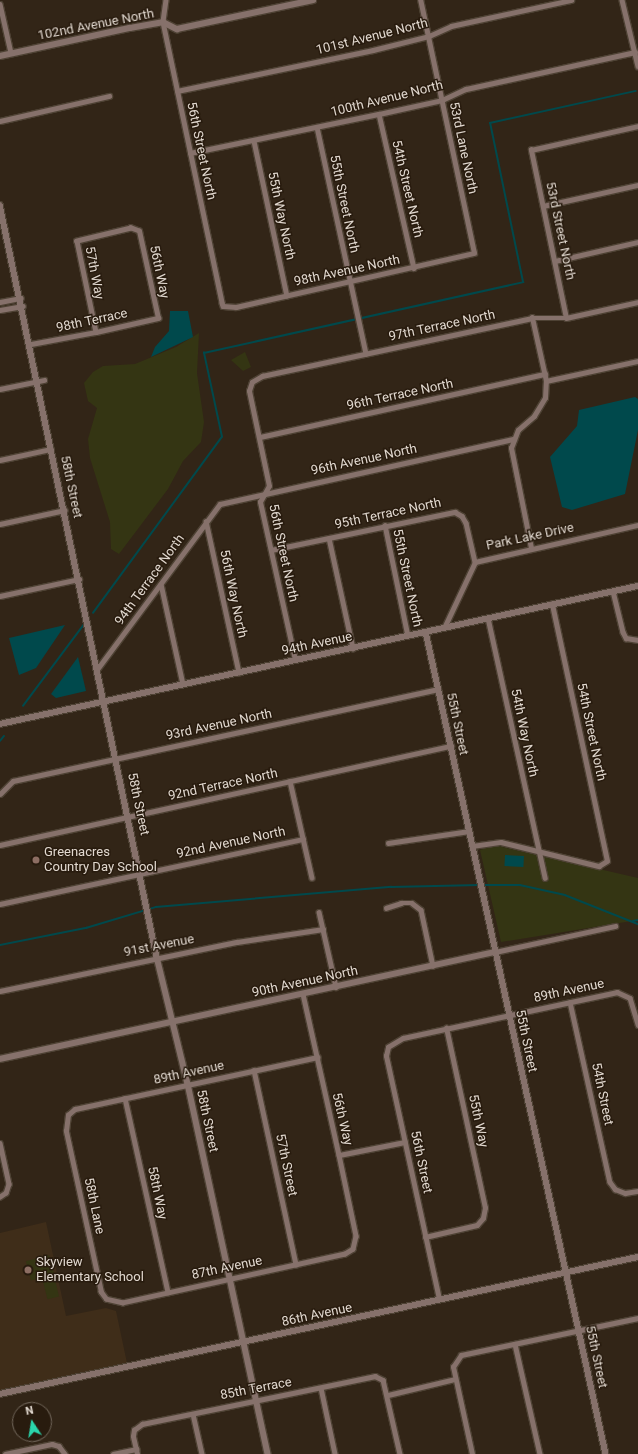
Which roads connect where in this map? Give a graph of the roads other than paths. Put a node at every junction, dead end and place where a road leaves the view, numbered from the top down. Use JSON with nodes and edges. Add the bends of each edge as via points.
{"nodes":[{"id":1,"x":166,"y":0,"type":"edge"},
{"id":2,"x":313,"y":0,"type":"edge"},
{"id":3,"x":420,"y":0,"type":"edge"},
{"id":4,"x":571,"y":0,"type":"edge"},
{"id":5,"x":622,"y":0,"type":"edge"},
{"id":6,"x":0,"y":4,"type":"edge"},
{"id":7,"x":163,"y":22,"type":"junction"},
{"id":8,"x":429,"y":36,"type":"junction"},
{"id":9,"x":635,"y":52,"type":"junction"},
{"id":10,"x":11,"y":53,"type":"junction"},
{"id":11,"x":0,"y":56,"type":"edge"},
{"id":12,"x":638,"y":66,"type":"edge"},
{"id":13,"x":177,"y":91,"type":"junction"},
{"id":14,"x":109,"y":96,"type":"dead end"},
{"id":15,"x":442,"y":100,"type":"junction"},
{"id":16,"x":379,"y":114,"type":"junction"},
{"id":17,"x":0,"y":121,"type":"edge"},
{"id":18,"x":638,"y":126,"type":"edge"},
{"id":19,"x":317,"y":127,"type":"junction"},
{"id":20,"x":254,"y":141,"type":"junction"},
{"id":21,"x":190,"y":153,"type":"junction"},
{"id":22,"x":638,"y":184,"type":"edge"},
{"id":23,"x":0,"y":205,"type":"edge"},
{"id":24,"x":543,"y":206,"type":"junction"},
{"id":25,"x":2,"y":223,"type":"edge"},
{"id":26,"x":139,"y":231,"type":"joint"},
{"id":27,"x":638,"y":242,"type":"edge"},
{"id":28,"x":474,"y":253,"type":"joint"},
{"id":29,"x":555,"y":261,"type":"junction"},
{"id":30,"x":414,"y":268,"type":"junction"},
{"id":31,"x":350,"y":281,"type":"junction"},
{"id":32,"x":287,"y":296,"type":"junction"},
{"id":33,"x":21,"y":298,"type":"junction"},
{"id":34,"x":0,"y":302,"type":"edge"},
{"id":35,"x":638,"y":302,"type":"edge"},
{"id":36,"x":23,"y":306,"type":"junction"},
{"id":37,"x":224,"y":306,"type":"joint"},
{"id":38,"x":0,"y":310,"type":"edge"},
{"id":39,"x":158,"y":318,"type":"joint"},
{"id":40,"x":532,"y":318,"type":"junction"},
{"id":41,"x":566,"y":318,"type":"junction"},
{"id":42,"x":96,"y":332,"type":"junction"},
{"id":43,"x":31,"y":344,"type":"junction"},
{"id":44,"x":366,"y":354,"type":"junction"},
{"id":45,"x":638,"y":361,"type":"edge"},
{"id":46,"x":544,"y":374,"type":"junction"},
{"id":47,"x":44,"y":380,"type":"dead end"},
{"id":48,"x":546,"y":381,"type":"junction"},
{"id":49,"x":38,"y":382,"type":"junction"},
{"id":50,"x":252,"y":382,"type":"joint"},
{"id":51,"x":0,"y":389,"type":"edge"},
{"id":52,"x":260,"y":437,"type":"junction"},
{"id":53,"x":514,"y":439,"type":"junction"},
{"id":54,"x":51,"y":450,"type":"junction"},
{"id":55,"x":0,"y":460,"type":"edge"},
{"id":56,"x":267,"y":493,"type":"junction"},
{"id":57,"x":220,"y":504,"type":"joint"},
{"id":58,"x":65,"y":510,"type":"junction"},
{"id":59,"x":206,"y":521,"type":"junction"},
{"id":60,"x":0,"y":524,"type":"edge"},
{"id":61,"x":385,"y":525,"type":"junction"},
{"id":62,"x":638,"y":525,"type":"edge"},
{"id":63,"x":329,"y":538,"type":"junction"},
{"id":64,"x":531,"y":548,"type":"junction"},
{"id":65,"x":271,"y":550,"type":"junction"},
{"id":66,"x":475,"y":562,"type":"junction"},
{"id":67,"x":79,"y":579,"type":"junction"},
{"id":68,"x":161,"y":584,"type":"junction"},
{"id":69,"x":638,"y":586,"type":"edge"},
{"id":70,"x":613,"y":592,"type":"junction"},
{"id":71,"x":0,"y":596,"type":"edge"},
{"id":72,"x":552,"y":604,"type":"junction"},
{"id":73,"x":488,"y":618,"type":"junction"},
{"id":74,"x":444,"y":628,"type":"junction"},
{"id":75,"x":426,"y":632,"type":"junction"},
{"id":76,"x":408,"y":636,"type":"junction"},
{"id":77,"x":638,"y":640,"type":"edge"},
{"id":78,"x":353,"y":648,"type":"junction"},
{"id":79,"x":295,"y":660,"type":"junction"},
{"id":80,"x":98,"y":668,"type":"junction"},
{"id":81,"x":238,"y":672,"type":"junction"},
{"id":82,"x":183,"y":684,"type":"junction"},
{"id":83,"x":438,"y":689,"type":"junction"},
{"id":84,"x":105,"y":701,"type":"junction"},
{"id":85,"x":0,"y":724,"type":"edge"},
{"id":86,"x":451,"y":746,"type":"junction"},
{"id":87,"x":116,"y":759,"type":"junction"},
{"id":88,"x":290,"y":781,"type":"junction"},
{"id":89,"x":0,"y":794,"type":"edge"},
{"id":90,"x":129,"y":816,"type":"junction"},
{"id":91,"x":469,"y":831,"type":"junction"},
{"id":92,"x":303,"y":839,"type":"junction"},
{"id":93,"x":388,"y":843,"type":"dead end"},
{"id":94,"x":0,"y":845,"type":"edge"},
{"id":95,"x":472,"y":846,"type":"junction"},
{"id":96,"x":539,"y":852,"type":"junction"},
{"id":97,"x":141,"y":873,"type":"junction"},
{"id":98,"x":312,"y":878,"type":"dead end"},
{"id":99,"x":545,"y":878,"type":"dead end"},
{"id":100,"x":0,"y":904,"type":"edge"},
{"id":101,"x":386,"y":908,"type":"dead end"},
{"id":102,"x":319,"y":912,"type":"dead end"},
{"id":103,"x":615,"y":926,"type":"dead end"},
{"id":104,"x":323,"y":929,"type":"junction"},
{"id":105,"x":495,"y":952,"type":"junction"},
{"id":106,"x":157,"y":958,"type":"junction"},
{"id":107,"x":433,"y":966,"type":"junction"},
{"id":108,"x":336,"y":986,"type":"junction"},
{"id":109,"x":0,"y":991,"type":"edge"},
{"id":110,"x":303,"y":994,"type":"junction"},
{"id":111,"x":570,"y":1002,"type":"junction"},
{"id":112,"x":510,"y":1015,"type":"junction"},
{"id":113,"x":173,"y":1022,"type":"junction"},
{"id":114,"x":638,"y":1026,"type":"edge"},
{"id":115,"x":446,"y":1028,"type":"junction"},
{"id":116,"x":403,"y":1038,"type":"joint"},
{"id":117,"x":317,"y":1057,"type":"junction"},
{"id":118,"x":0,"y":1059,"type":"edge"},
{"id":119,"x":254,"y":1070,"type":"junction"},
{"id":120,"x":188,"y":1084,"type":"junction"},
{"id":121,"x":125,"y":1098,"type":"junction"},
{"id":122,"x":68,"y":1115,"type":"joint"},
{"id":123,"x":405,"y":1142,"type":"junction"},
{"id":124,"x":0,"y":1143,"type":"edge"},
{"id":125,"x":339,"y":1154,"type":"junction"},
{"id":126,"x":638,"y":1191,"type":"edge"},
{"id":127,"x":0,"y":1197,"type":"edge"},
{"id":128,"x":425,"y":1237,"type":"junction"},
{"id":129,"x":352,"y":1249,"type":"joint"},
{"id":130,"x":638,"y":1257,"type":"edge"},
{"id":131,"x":296,"y":1265,"type":"junction"},
{"id":132,"x":566,"y":1272,"type":"junction"},
{"id":133,"x":230,"y":1279,"type":"junction"},
{"id":134,"x":168,"y":1292,"type":"junction"},
{"id":135,"x":106,"y":1299,"type":"joint"},
{"id":136,"x":439,"y":1300,"type":"junction"},
{"id":137,"x":638,"y":1318,"type":"edge"},
{"id":138,"x":579,"y":1331,"type":"junction"},
{"id":139,"x":244,"y":1342,"type":"junction"},
{"id":140,"x":515,"y":1344,"type":"junction"},
{"id":141,"x":455,"y":1379,"type":"junction"},
{"id":142,"x":321,"y":1388,"type":"junction"},
{"id":143,"x":0,"y":1394,"type":"edge"},
{"id":144,"x":388,"y":1395,"type":"junction"},
{"id":145,"x":257,"y":1399,"type":"junction"},
{"id":146,"x":193,"y":1414,"type":"junction"},
{"id":147,"x":136,"y":1452,"type":"edge"},
{"id":148,"x":5,"y":1454,"type":"edge"},
{"id":149,"x":65,"y":1454,"type":"edge"},
{"id":150,"x":113,"y":1454,"type":"edge"},
{"id":151,"x":202,"y":1454,"type":"edge"},
{"id":152,"x":268,"y":1454,"type":"edge"},
{"id":153,"x":335,"y":1454,"type":"edge"},
{"id":154,"x":400,"y":1454,"type":"edge"},
{"id":155,"x":472,"y":1454,"type":"edge"},
{"id":156,"x":540,"y":1454,"type":"edge"},
{"id":157,"x":606,"y":1454,"type":"edge"}],
"edges":[{"from":1,"to":7,"type":"street","name":"56th Street North"},
{"from":2,"to":7,"type":"street","name":"102nd Avenue North","via":[[177,29]]},
{"from":3,"to":8,"type":"street","name":"53rd Lane North"},
{"from":4,"to":8,"type":"street","name":"101st Avenue North","via":[[451,26]]},
{"from":5,"to":9,"type":"street"},
{"from":6,"to":10,"type":"street"},
{"from":7,"to":10,"type":"street","name":"102nd Avenue North"},
{"from":7,"to":13,"type":"street","name":"56th Street North"},
{"from":8,"to":13,"type":"street","name":"101st Avenue North"},
{"from":8,"to":15,"type":"street","name":"53rd Lane North"},
{"from":9,"to":12,"type":"street"},
{"from":9,"to":15,"type":"street","name":"100th Avenue North","via":[[466,89]]},
{"from":10,"to":11,"type":"street","name":"102nd Avenue North"},
{"from":13,"to":21,"type":"street","name":"56th Street North"},
{"from":14,"to":17,"type":"street"},
{"from":15,"to":16,"type":"street","name":"100th Avenue North"},
{"from":15,"to":28,"type":"street","name":"53rd Lane North"},
{"from":16,"to":19,"type":"street","name":"100th Avenue North"},
{"from":16,"to":30,"type":"street","name":"54th Street North"},
{"from":18,"to":24,"type":"street","name":"53rd Street North","via":[[531,150]]},
{"from":19,"to":20,"type":"street","name":"100th Avenue North"},
{"from":19,"to":31,"type":"street","name":"55th Street North"},
{"from":20,"to":21,"type":"street","name":"100th Avenue North"},
{"from":20,"to":32,"type":"street","name":"55th Way North"},
{"from":21,"to":37,"type":"street","name":"56th Street North"},
{"from":22,"to":24,"type":"street"},
{"from":23,"to":25,"type":"street","name":"58th Street"},
{"from":24,"to":29,"type":"street","name":"53rd Street North"},
{"from":25,"to":33,"type":"street","name":"58th Street"},
{"from":26,"to":39,"type":"street","name":"56th Way"},
{"from":26,"to":42,"type":"street","name":"57th Way","via":[[131,228],[77,241]]},
{"from":27,"to":29,"type":"street"},
{"from":28,"to":30,"type":"street","name":"98th Avenue North"},
{"from":29,"to":41,"type":"street","name":"53rd Street North"},
{"from":30,"to":31,"type":"street","name":"98th Avenue North"},
{"from":31,"to":32,"type":"street","name":"98th Avenue North"},
{"from":31,"to":44,"type":"street","name":"55th Street North"},
{"from":32,"to":37,"type":"street","name":"98th Avenue North","via":[[236,307]]},
{"from":33,"to":34,"type":"street"},
{"from":33,"to":36,"type":"street","name":"58th Street"},
{"from":35,"to":41,"type":"street","name":"97th Terrace North"},
{"from":36,"to":38,"type":"street"},
{"from":36,"to":43,"type":"street","name":"58th Street"},
{"from":39,"to":42,"type":"street","name":"98th Terrace"},
{"from":40,"to":41,"type":"street","name":"97th Terrace North"},
{"from":40,"to":44,"type":"street","name":"97th Terrace North"},
{"from":40,"to":46,"type":"street"},
{"from":42,"to":43,"type":"street","name":"98th Terrace"},
{"from":43,"to":49,"type":"street","name":"58th Street"},
{"from":44,"to":50,"type":"street","name":"97th Terrace North","via":[[262,376]]},
{"from":45,"to":48,"type":"street"},
{"from":46,"to":48,"type":"street"},
{"from":46,"to":52,"type":"street","name":"96th Terrace North"},
{"from":47,"to":49,"type":"street"},
{"from":48,"to":53,"type":"street","via":[[545,398],[518,430]]},
{"from":49,"to":51,"type":"street"},
{"from":49,"to":54,"type":"street","name":"58th Street"},
{"from":50,"to":52,"type":"street","name":"56th Street North","via":[[250,391]]},
{"from":52,"to":56,"type":"street","name":"56th Street North","via":[[269,476]]},
{"from":53,"to":56,"type":"street","name":"96th Avenue North"},
{"from":53,"to":64,"type":"street","via":[[512,457]]},
{"from":54,"to":55,"type":"street"},
{"from":54,"to":58,"type":"street","name":"58th Street"},
{"from":56,"to":57,"type":"street","name":"96th Avenue North"},
{"from":56,"to":65,"type":"street","name":"56th Street North","via":[[260,502]]},
{"from":57,"to":59,"type":"street","name":"94th Terrace North"},
{"from":58,"to":60,"type":"street"},
{"from":58,"to":67,"type":"street","name":"58th Street"},
{"from":59,"to":68,"type":"street","name":"94th Terrace North"},
{"from":59,"to":81,"type":"street","name":"56th Way North"},
{"from":61,"to":63,"type":"street","name":"95th Terrace North"},
{"from":61,"to":66,"type":"street","name":"95th Terrace North","via":[[455,512],[462,516],[466,523]]},
{"from":61,"to":76,"type":"street","name":"55th Street North"},
{"from":62,"to":64,"type":"street","name":"Park Lake Drive"},
{"from":63,"to":65,"type":"street","name":"95th Terrace North"},
{"from":63,"to":78,"type":"street"},
{"from":64,"to":66,"type":"street","name":"Park Lake Drive"},
{"from":65,"to":79,"type":"street","name":"56th Street North"},
{"from":66,"to":74,"type":"street","name":"Park Lake Drive"},
{"from":67,"to":71,"type":"street"},
{"from":67,"to":80,"type":"street","name":"58th Street"},
{"from":68,"to":80,"type":"street","name":"94th Terrace North"},
{"from":68,"to":82,"type":"street"},
{"from":69,"to":70,"type":"street","name":"94th Avenue"},
{"from":70,"to":72,"type":"street","name":"94th Avenue"},
{"from":70,"to":77,"type":"street","via":[[626,638]]},
{"from":72,"to":73,"type":"street","name":"94th Avenue"},
{"from":72,"to":96,"type":"street","name":"54th Street North","via":[[607,861],[605,865],[599,866]]},
{"from":73,"to":74,"type":"street","name":"94th Avenue"},
{"from":73,"to":96,"type":"street","name":"54th Way North"},
{"from":74,"to":75,"type":"street","name":"94th Avenue"},
{"from":75,"to":76,"type":"street","name":"94th Avenue"},
{"from":75,"to":83,"type":"street","name":"55th Street"},
{"from":76,"to":78,"type":"street","name":"94th Avenue"},
{"from":78,"to":79,"type":"street","name":"94th Avenue"},
{"from":79,"to":81,"type":"street","name":"94th Avenue"},
{"from":80,"to":84,"type":"street","name":"58th Street"},
{"from":81,"to":82,"type":"street","name":"94th Avenue"},
{"from":82,"to":84,"type":"street","name":"94th Avenue"},
{"from":83,"to":86,"type":"street","name":"55th Street"},
{"from":83,"to":87,"type":"street","name":"93rd Avenue North"},
{"from":84,"to":85,"type":"street","name":"94th Avenue"},
{"from":84,"to":87,"type":"street","name":"58th Street"},
{"from":86,"to":88,"type":"street","name":"92nd Terrace North"},
{"from":86,"to":91,"type":"street","name":"55th Street"},
{"from":87,"to":89,"type":"street","name":"93rd Avenue North","via":[[13,781]]},
{"from":87,"to":90,"type":"street","name":"58th Street"},
{"from":88,"to":90,"type":"street","name":"92nd Terrace North"},
{"from":88,"to":92,"type":"street"},
{"from":90,"to":94,"type":"street","name":"92nd Terrace North"},
{"from":90,"to":97,"type":"street","name":"58th Street"},
{"from":91,"to":93,"type":"street"},
{"from":91,"to":95,"type":"street","name":"55th Street"},
{"from":92,"to":97,"type":"street","name":"92nd Avenue North"},
{"from":92,"to":98,"type":"street"},
{"from":95,"to":96,"type":"street","via":[[501,842]]},
{"from":95,"to":105,"type":"street","name":"55th Street"},
{"from":96,"to":99,"type":"street","name":"54th Way North"},
{"from":97,"to":100,"type":"street","name":"92nd Avenue North"},
{"from":97,"to":106,"type":"street","name":"58th Street"},
{"from":101,"to":107,"type":"street","via":[[401,903],[412,903],[421,910]]},
{"from":102,"to":104,"type":"street"},
{"from":103,"to":105,"type":"street","name":"90th Avenue North"},
{"from":104,"to":106,"type":"street","name":"91st Avenue"},
{"from":104,"to":108,"type":"street"},
{"from":105,"to":107,"type":"street","name":"90th Avenue North"},
{"from":105,"to":112,"type":"street","name":"55th Street"},
{"from":106,"to":109,"type":"street","name":"91st Avenue"},
{"from":106,"to":113,"type":"street","name":"58th Street"},
{"from":107,"to":108,"type":"street","name":"90th Avenue North"},
{"from":108,"to":110,"type":"street","name":"90th Avenue North"},
{"from":110,"to":113,"type":"street","name":"90th Avenue North"},
{"from":110,"to":117,"type":"street","name":"56th Way"},
{"from":111,"to":112,"type":"street","name":"89th Avenue"},
{"from":111,"to":114,"type":"street","name":"89th Avenue","via":[[623,993],[633,1004]]},
{"from":111,"to":126,"type":"street","name":"54th Street","via":[[610,1182],[615,1189],[625,1193]]},
{"from":112,"to":115,"type":"street","name":"89th Avenue"},
{"from":112,"to":132,"type":"street","name":"55th Street"},
{"from":113,"to":118,"type":"street","name":"90th Avenue North"},
{"from":113,"to":120,"type":"street","name":"58th Street"},
{"from":115,"to":116,"type":"street","name":"89th Avenue"},
{"from":115,"to":128,"type":"street","name":"55th Way","via":[[485,1208],[483,1218],[477,1225]]},
{"from":116,"to":123,"type":"street","name":"56th Street","via":[[388,1048],[386,1056]]},
{"from":117,"to":119,"type":"street","name":"89th Avenue"},
{"from":117,"to":125,"type":"street","name":"56th Way"},
{"from":119,"to":120,"type":"street","name":"89th Avenue"},
{"from":119,"to":131,"type":"street","name":"57th Street"},
{"from":120,"to":121,"type":"street","name":"89th Avenue"},
{"from":120,"to":133,"type":"street","name":"58th Street"},
{"from":121,"to":122,"type":"street","name":"89th Avenue","via":[[75,1109]]},
{"from":121,"to":134,"type":"street","name":"58th Way"},
{"from":122,"to":135,"type":"street","name":"58th Lane","via":[[66,1131],[101,1292]]},
{"from":123,"to":125,"type":"street"},
{"from":123,"to":128,"type":"street","name":"56th Street"},
{"from":124,"to":127,"type":"street","via":[[9,1184],[6,1193]]},
{"from":125,"to":129,"type":"street","name":"56th Way","via":[[356,1236]]},
{"from":128,"to":136,"type":"street","name":"56th Street"},
{"from":129,"to":131,"type":"street","name":"87th Avenue","via":[[345,1254]]},
{"from":130,"to":132,"type":"street","name":"86th Avenue"},
{"from":131,"to":133,"type":"street","name":"87th Avenue"},
{"from":132,"to":136,"type":"street","name":"86th Avenue"},
{"from":132,"to":138,"type":"street","name":"55th Street"},
{"from":133,"to":134,"type":"street","name":"87th Avenue"},
{"from":133,"to":139,"type":"street","name":"58th Street"},
{"from":134,"to":135,"type":"street","name":"87th Avenue","via":[[123,1303]]},
{"from":136,"to":139,"type":"street","name":"86th Avenue"},
{"from":137,"to":138,"type":"street"},
{"from":138,"to":140,"type":"street"},
{"from":138,"to":157,"type":"street","name":"55th Street"},
{"from":139,"to":143,"type":"street","name":"86th Avenue"},
{"from":139,"to":145,"type":"street","name":"58th Street"},
{"from":140,"to":141,"type":"street","via":[[461,1355],[454,1367]]},
{"from":140,"to":156,"type":"street"},
{"from":141,"to":144,"type":"street"},
{"from":141,"to":155,"type":"street"},
{"from":142,"to":144,"type":"street","name":"85th Terrace","via":[[375,1376],[383,1380]]},
{"from":142,"to":145,"type":"street","name":"85th Terrace"},
{"from":142,"to":153,"type":"street"},
{"from":144,"to":154,"type":"street"},
{"from":145,"to":146,"type":"street","name":"85th Terrace"},
{"from":145,"to":152,"type":"street","name":"58th Street"},
{"from":146,"to":147,"type":"street","name":"85th Terrace","via":[[142,1424],[134,1430]]},
{"from":146,"to":151,"type":"street"},
{"from":147,"to":150,"type":"street"},
{"from":148,"to":149,"type":"street","via":[[52,1444],[59,1446]]}]}
